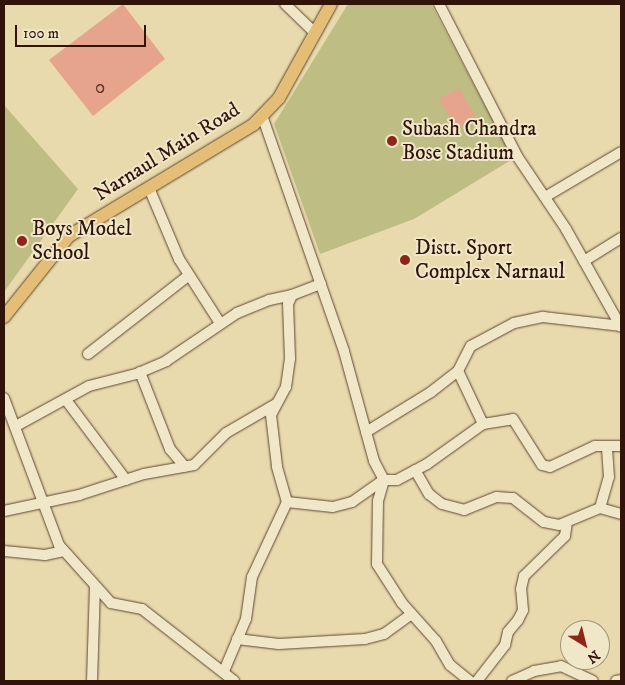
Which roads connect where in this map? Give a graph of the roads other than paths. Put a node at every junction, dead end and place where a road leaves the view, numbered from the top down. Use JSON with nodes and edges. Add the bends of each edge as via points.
{"nodes":[{"id":1,"x":285,"y":4,"type":"edge"},
{"id":2,"x":331,"y":4,"type":"edge"},
{"id":3,"x":439,"y":4,"type":"edge"},
{"id":4,"x":315,"y":33,"type":"junction"},
{"id":5,"x":262,"y":115,"type":"junction"},
{"id":6,"x":621,"y":152,"type":"edge"},
{"id":7,"x":149,"y":188,"type":"junction"},
{"id":8,"x":545,"y":197,"type":"junction"},
{"id":9,"x":621,"y":238,"type":"edge"},
{"id":10,"x":584,"y":261,"type":"junction"},
{"id":11,"x":189,"y":275,"type":"junction"},
{"id":12,"x":321,"y":284,"type":"junction"},
{"id":13,"x":292,"y":296,"type":"junction"},
{"id":14,"x":4,"y":317,"type":"edge"},
{"id":15,"x":220,"y":323,"type":"junction"},
{"id":16,"x":621,"y":327,"type":"edge"},
{"id":17,"x":88,"y":354,"type":"dead end"},
{"id":18,"x":458,"y":371,"type":"junction"},
{"id":19,"x":140,"y":372,"type":"junction"},
{"id":20,"x":4,"y":398,"type":"edge"},
{"id":21,"x":66,"y":400,"type":"junction"},
{"id":22,"x":276,"y":404,"type":"junction"},
{"id":23,"x":483,"y":424,"type":"junction"},
{"id":24,"x":16,"y":426,"type":"junction"},
{"id":25,"x":366,"y":432,"type":"junction"},
{"id":26,"x":621,"y":446,"type":"edge"},
{"id":27,"x":607,"y":448,"type":"junction"},
{"id":28,"x":185,"y":467,"type":"junction"},
{"id":29,"x":415,"y":470,"type":"junction"},
{"id":30,"x":126,"y":480,"type":"junction"},
{"id":31,"x":384,"y":480,"type":"junction"},
{"id":32,"x":41,"y":502,"type":"junction"},
{"id":33,"x":287,"y":502,"type":"junction"},
{"id":34,"x":600,"y":508,"type":"junction"},
{"id":35,"x":4,"y":511,"type":"edge"},
{"id":36,"x":621,"y":514,"type":"edge"},
{"id":37,"x":567,"y":522,"type":"junction"},
{"id":38,"x":4,"y":551,"type":"edge"},
{"id":39,"x":64,"y":551,"type":"junction"},
{"id":40,"x":95,"y":587,"type":"junction"},
{"id":41,"x":412,"y":614,"type":"junction"},
{"id":42,"x":237,"y":639,"type":"junction"},
{"id":43,"x":224,"y":671,"type":"junction"},
{"id":44,"x":621,"y":680,"type":"edge"},
{"id":45,"x":92,"y":681,"type":"edge"},
{"id":46,"x":234,"y":681,"type":"edge"},
{"id":47,"x":470,"y":681,"type":"edge"},
{"id":48,"x":477,"y":681,"type":"edge"},
{"id":49,"x":512,"y":681,"type":"edge"},
{"id":50,"x":593,"y":681,"type":"edge"},
{"id":51,"x":616,"y":681,"type":"edge"}],
"edges":[{"from":1,"to":4,"type":"street"},
{"from":2,"to":4,"type":"main road","name":"Narnaul Main Road"},
{"from":3,"to":8,"type":"street","via":[[518,156]]},
{"from":4,"to":5,"type":"main road","name":"Narnaul Main Road","via":[[279,98]]},
{"from":5,"to":7,"type":"main road","name":"Narnaul Main Road","via":[[253,125]]},
{"from":5,"to":12,"type":"street"},
{"from":6,"to":8,"type":"street"},
{"from":7,"to":11,"type":"street"},
{"from":7,"to":14,"type":"main road","name":"Narnaul Main Road","via":[[68,236]]},
{"from":8,"to":10,"type":"street"},
{"from":9,"to":10,"type":"street"},
{"from":10,"to":16,"type":"street"},
{"from":11,"to":15,"type":"street"},
{"from":11,"to":17,"type":"street"},
{"from":12,"to":13,"type":"street"},
{"from":12,"to":25,"type":"street","via":[[355,386]]},
{"from":13,"to":15,"type":"street","via":[[269,300]]},
{"from":13,"to":22,"type":"street","via":[[288,304],[290,358],[286,387]]},
{"from":15,"to":19,"type":"street","via":[[166,361]]},
{"from":16,"to":18,"type":"street","via":[[543,317],[514,323],[471,346]]},
{"from":18,"to":23,"type":"street"},
{"from":18,"to":25,"type":"street","via":[[431,392]]},
{"from":19,"to":21,"type":"street","via":[[89,386]]},
{"from":19,"to":28,"type":"street","via":[[170,449]]},
{"from":20,"to":24,"type":"street"},
{"from":21,"to":24,"type":"street"},
{"from":21,"to":30,"type":"street"},
{"from":22,"to":28,"type":"street","via":[[226,434],[194,465]]},
{"from":22,"to":33,"type":"street","via":[[271,415],[277,466]]},
{"from":23,"to":27,"type":"street","via":[[513,419],[542,465],[550,467],[595,446]]},
{"from":23,"to":29,"type":"street"},
{"from":24,"to":32,"type":"street"},
{"from":25,"to":31,"type":"street","via":[[374,461]]},
{"from":26,"to":27,"type":"street"},
{"from":27,"to":34,"type":"street","via":[[609,477]]},
{"from":28,"to":30,"type":"street"},
{"from":29,"to":31,"type":"street","via":[[397,480]]},
{"from":29,"to":37,"type":"street","via":[[429,494],[442,504],[464,510],[497,497],[513,498],[544,522],[559,525]]},
{"from":30,"to":32,"type":"street","via":[[79,495]]},
{"from":31,"to":33,"type":"street","via":[[352,502],[333,507]]},
{"from":31,"to":41,"type":"street","via":[[378,501],[377,564]]},
{"from":32,"to":35,"type":"street"},
{"from":32,"to":39,"type":"street"},
{"from":33,"to":42,"type":"street","via":[[252,577],[246,619]]},
{"from":34,"to":36,"type":"street"},
{"from":34,"to":37,"type":"street"},
{"from":37,"to":48,"type":"street","via":[[565,536],[524,576],[521,589],[523,610],[508,632],[505,645]]},
{"from":38,"to":39,"type":"street","via":[[45,555]]},
{"from":39,"to":40,"type":"street"},
{"from":40,"to":43,"type":"street","via":[[111,603],[142,609]]},
{"from":40,"to":45,"type":"street"},
{"from":41,"to":42,"type":"street","via":[[384,634],[365,639],[279,644]]},
{"from":41,"to":47,"type":"street","via":[[436,641],[450,665]]},
{"from":42,"to":43,"type":"street"},
{"from":43,"to":46,"type":"street"},
{"from":44,"to":51,"type":"street"},
{"from":49,"to":50,"type":"street","via":[[534,671],[561,666]]}]}
